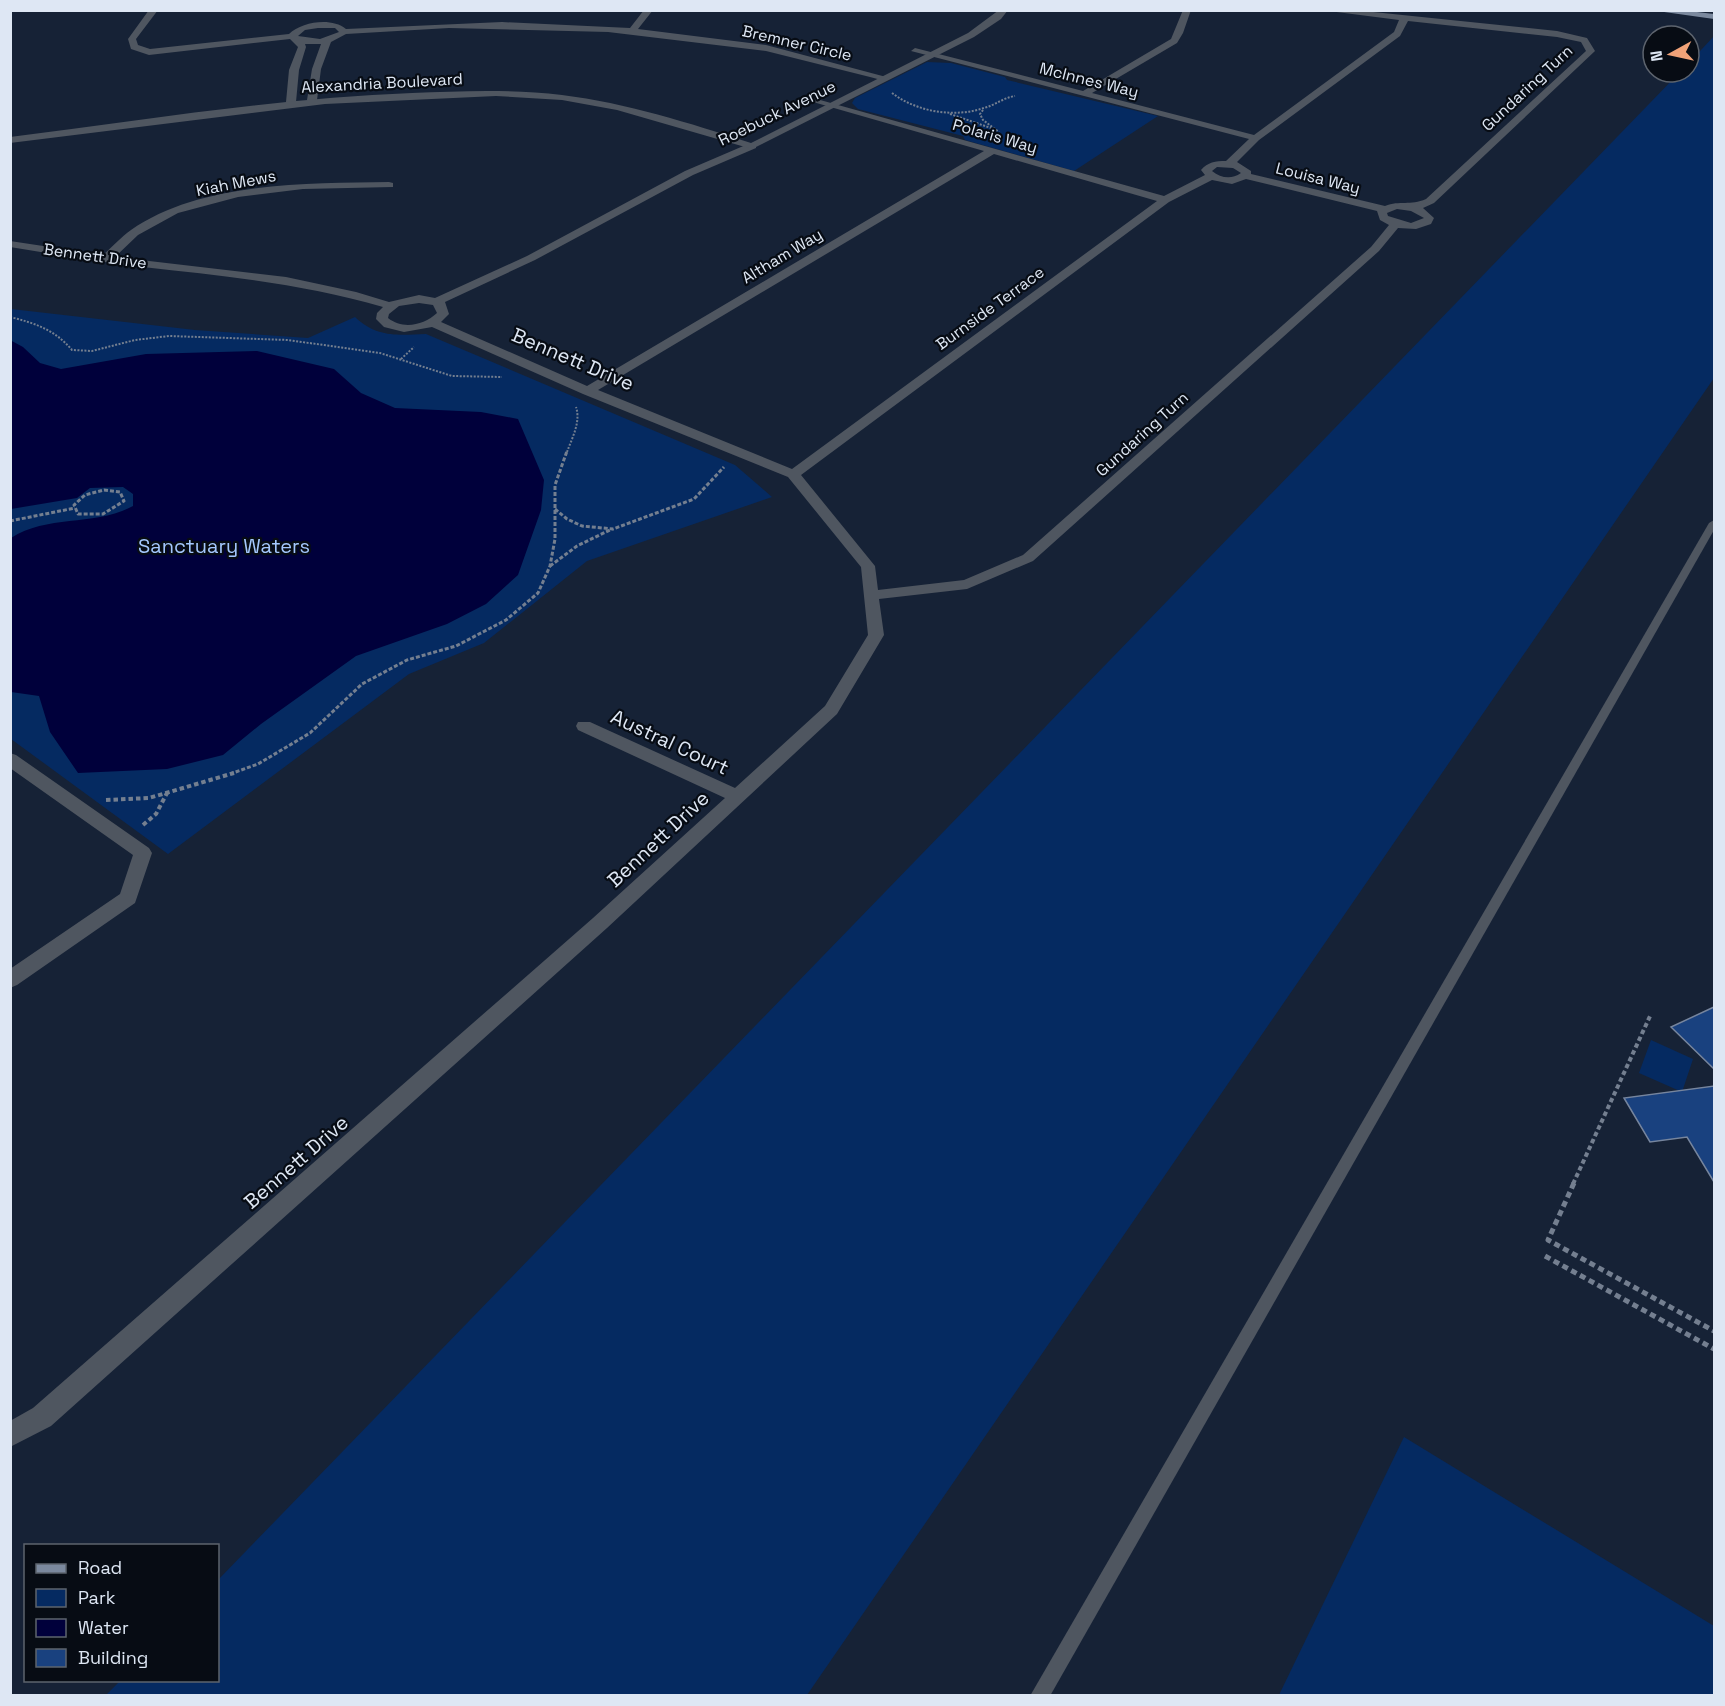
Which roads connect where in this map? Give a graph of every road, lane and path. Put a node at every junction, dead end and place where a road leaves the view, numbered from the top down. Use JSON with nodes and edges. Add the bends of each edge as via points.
{"nodes":[{"id":1,"x":154,"y":10,"type":"edge"},
{"id":2,"x":649,"y":10,"type":"edge"},
{"id":3,"x":991,"y":10,"type":"edge"},
{"id":4,"x":1187,"y":10,"type":"edge"},
{"id":5,"x":1325,"y":10,"type":"edge"},
{"id":6,"x":1654,"y":10,"type":"edge"},
{"id":7,"x":1003,"y":11,"type":"edge"},
{"id":8,"x":1714,"y":17,"type":"edge"},
{"id":9,"x":1404,"y":19,"type":"junction"},
{"id":10,"x":633,"y":30,"type":"junction"},
{"id":11,"x":344,"y":32,"type":"junction"},
{"id":12,"x":296,"y":38,"type":"junction"},
{"id":13,"x":328,"y":40,"type":"junction"},
{"id":14,"x":933,"y":42,"type":"dead end"},
{"id":15,"x":915,"y":51,"type":"junction"},
{"id":16,"x":931,"y":55,"type":"junction"},
{"id":17,"x":905,"y":56,"type":"dead end"},
{"id":18,"x":884,"y":66,"type":"dead end"},
{"id":19,"x":867,"y":75,"type":"junction"},
{"id":20,"x":885,"y":78,"type":"junction"},
{"id":21,"x":857,"y":80,"type":"dead end"},
{"id":22,"x":890,"y":90,"type":"dead end"},
{"id":23,"x":1083,"y":94,"type":"junction"},
{"id":24,"x":1017,"y":96,"type":"dead end"},
{"id":25,"x":312,"y":100,"type":"junction"},
{"id":26,"x":829,"y":100,"type":"junction"},
{"id":27,"x":291,"y":102,"type":"junction"},
{"id":28,"x":811,"y":103,"type":"dead end"},
{"id":29,"x":938,"y":110,"type":"junction"},
{"id":30,"x":994,"y":129,"type":"dead end"},
{"id":31,"x":1256,"y":138,"type":"junction"},
{"id":32,"x":10,"y":140,"type":"edge"},
{"id":33,"x":745,"y":141,"type":"junction"},
{"id":34,"x":992,"y":151,"type":"junction"},
{"id":35,"x":1229,"y":164,"type":"junction"},
{"id":36,"x":689,"y":173,"type":"junction"},
{"id":37,"x":1211,"y":176,"type":"junction"},
{"id":38,"x":1245,"y":176,"type":"junction"},
{"id":39,"x":389,"y":185,"type":"dead end"},
{"id":40,"x":1165,"y":200,"type":"junction"},
{"id":41,"x":1414,"y":208,"type":"junction"},
{"id":42,"x":1383,"y":209,"type":"junction"},
{"id":43,"x":1396,"y":224,"type":"junction"},
{"id":44,"x":10,"y":244,"type":"edge"},
{"id":45,"x":106,"y":259,"type":"junction"},
{"id":46,"x":436,"y":302,"type":"junction"},
{"id":47,"x":391,"y":306,"type":"junction"},
{"id":48,"x":10,"y":317,"type":"edge"},
{"id":49,"x":432,"y":322,"type":"junction"},
{"id":50,"x":508,"y":377,"type":"dead end"},
{"id":51,"x":581,"y":396,"type":"junction"},
{"id":52,"x":742,"y":453,"type":"junction"},
{"id":53,"x":793,"y":474,"type":"junction"},
{"id":54,"x":75,"y":508,"type":"junction"},
{"id":55,"x":554,"y":509,"type":"junction"},
{"id":56,"x":10,"y":521,"type":"edge"},
{"id":57,"x":1714,"y":524,"type":"edge"},
{"id":58,"x":613,"y":529,"type":"junction"},
{"id":59,"x":550,"y":566,"type":"junction"},
{"id":60,"x":872,"y":595,"type":"junction"},
{"id":61,"x":584,"y":726,"type":"dead end"},
{"id":62,"x":10,"y":759,"type":"edge"},
{"id":63,"x":166,"y":794,"type":"junction"},
{"id":64,"x":737,"y":796,"type":"junction"},
{"id":65,"x":103,"y":800,"type":"dead end"},
{"id":66,"x":123,"y":839,"type":"junction"},
{"id":67,"x":10,"y":980,"type":"edge"},
{"id":68,"x":1651,"y":1014,"type":"dead end"},
{"id":69,"x":1545,"y":1256,"type":"dead end"},
{"id":70,"x":1714,"y":1331,"type":"edge"},
{"id":71,"x":1714,"y":1349,"type":"edge"},
{"id":72,"x":10,"y":1435,"type":"edge"},
{"id":73,"x":1039,"y":1695,"type":"edge"}],
"edges":[{"from":1,"to":12,"type":"street","name":"Bremner Circle","via":[[132,39],[134,46],[149,52]]},
{"from":2,"to":10,"type":"street"},
{"from":3,"to":7,"type":"street"},
{"from":4,"to":23,"type":"street","via":[[1173,41]]},
{"from":5,"to":9,"type":"street","name":"Gundaring Turn"},
{"from":6,"to":8,"type":"main road"},
{"from":7,"to":16,"type":"street","name":"Roebuck Avenue","via":[[971,35]]},
{"from":9,"to":31,"type":"street","name":"Burnside Terrace","via":[[1397,34]]},
{"from":9,"to":41,"type":"street","name":"Gundaring Turn","via":[[1557,34],[1584,40],[1591,51],[1430,201]]},
{"from":10,"to":11,"type":"street","name":"Bremner Circle","via":[[483,21]]},
{"from":10,"to":19,"type":"street","name":"Bremner Circle","via":[[768,48]]},
{"from":11,"to":12,"type":"street","name":"Bremner Circle","via":[[323,21],[296,31]]},
{"from":11,"to":13,"type":"street","name":"Bremner Circle"},
{"from":12,"to":13,"type":"street","name":"Bremner Circle"},
{"from":12,"to":27,"type":"street","via":[[302,47],[294,70]]},
{"from":13,"to":25,"type":"street","via":[[315,68]]},
{"from":14,"to":15,"type":"street"},
{"from":15,"to":16,"type":"street","name":"McInnes Way"},
{"from":15,"to":17,"type":"street"},
{"from":16,"to":20,"type":"street","name":"Roebuck Avenue"},
{"from":16,"to":23,"type":"street","name":"McInnes Way"},
{"from":18,"to":19,"type":"street","name":"Roebuck Avenue"},
{"from":19,"to":20,"type":"street","name":"Bremner Circle"},
{"from":19,"to":21,"type":"street","name":"Roebuck Avenue"},
{"from":20,"to":26,"type":"street","name":"Roebuck Avenue"},
{"from":22,"to":29,"type":"path","via":[[899,100]]},
{"from":23,"to":31,"type":"street","name":"McInnes Way"},
{"from":24,"to":29,"type":"path","via":[[983,109]]},
{"from":25,"to":27,"type":"street","name":"Alexandria Boulevard"},
{"from":25,"to":33,"type":"street","name":"Alexandria Boulevard","via":[[536,95],[583,100]]},
{"from":26,"to":28,"type":"street","name":"Polaris Way"},
{"from":26,"to":33,"type":"street","name":"Roebuck Avenue"},
{"from":26,"to":34,"type":"street","name":"Polaris Way"},
{"from":27,"to":32,"type":"street","name":"Alexandria Boulevard"},
{"from":29,"to":30,"type":"path"},
{"from":31,"to":35,"type":"street","name":"Burnside Terrace"},
{"from":33,"to":36,"type":"street","name":"Roebuck Avenue"},
{"from":33,"to":36,"type":"street","name":"Roebuck Avenue"},
{"from":34,"to":40,"type":"street","name":"Polaris Way"},
{"from":34,"to":51,"type":"street","name":"Altham Way"},
{"from":35,"to":37,"type":"street","name":"Burnside Terrace","via":[[1210,166],[1206,170]]},
{"from":35,"to":38,"type":"street","via":[[1245,170]]},
{"from":36,"to":46,"type":"street","name":"Roebuck Avenue","via":[[531,258]]},
{"from":37,"to":38,"type":"street","via":[[1230,180]]},
{"from":37,"to":40,"type":"street","name":"Burnside Terrace"},
{"from":38,"to":42,"type":"street","name":"Louisa Way"},
{"from":39,"to":45,"type":"street","name":"Kiah Mews","via":[[303,186],[238,194],[174,211],[134,232]]},
{"from":40,"to":53,"type":"street","name":"Burnside Terrace"},
{"from":41,"to":42,"type":"street"},
{"from":41,"to":43,"type":"street","via":[[1426,214],[1427,222],[1417,226]]},
{"from":42,"to":43,"type":"street","via":[[1381,215]]},
{"from":43,"to":60,"type":"street","name":"Gundaring Turn","via":[[1375,249],[1028,558],[968,584]]},
{"from":44,"to":45,"type":"street","name":"Bennett Drive"},
{"from":45,"to":47,"type":"street","name":"Bennett Drive","via":[[275,278],[357,294]]},
{"from":46,"to":47,"type":"street","name":"Bennett Drive","via":[[408,300]]},
{"from":46,"to":49,"type":"street","via":[[443,310]]},
{"from":47,"to":49,"type":"street","via":[[382,319],[393,326],[417,327]]},
{"from":48,"to":50,"type":"path","via":[[58,333],[72,350],[92,351],[169,336],[276,339],[380,353],[452,376]]},
{"from":49,"to":51,"type":"street","name":"Bennett Drive"},
{"from":51,"to":52,"type":"street","name":"Bennett Drive"},
{"from":51,"to":55,"type":"path","via":[[576,427],[558,473]]},
{"from":52,"to":53,"type":"street","name":"Bennett Drive"},
{"from":52,"to":58,"type":"path","via":[[694,499]]},
{"from":53,"to":60,"type":"street","name":"Bennett Drive","via":[[868,566]]},
{"from":54,"to":54,"type":"path","via":[[86,495],[104,490],[120,492],[124,501],[114,512],[94,517],[78,514]]},
{"from":54,"to":56,"type":"path"},
{"from":55,"to":58,"type":"path","via":[[582,526]]},
{"from":55,"to":59,"type":"path","via":[[555,539]]},
{"from":57,"to":73,"type":"lane"},
{"from":58,"to":59,"type":"path","via":[[577,546]]},
{"from":59,"to":63,"type":"path","via":[[538,593],[506,620],[456,646],[407,660],[362,684],[310,733],[258,764]]},
{"from":60,"to":64,"type":"street","name":"Bennett Drive","via":[[876,635],[831,710]]},
{"from":61,"to":64,"type":"street","name":"Austral Court"},
{"from":62,"to":66,"type":"street"},
{"from":63,"to":65,"type":"path"},
{"from":63,"to":66,"type":"path","via":[[156,814]]},
{"from":64,"to":72,"type":"street","name":"Bennett Drive","via":[[600,923],[42,1417]]},
{"from":66,"to":67,"type":"street","via":[[143,853],[128,898]]},
{"from":68,"to":70,"type":"path","via":[[1548,1240]]},
{"from":69,"to":71,"type":"path"}]}
